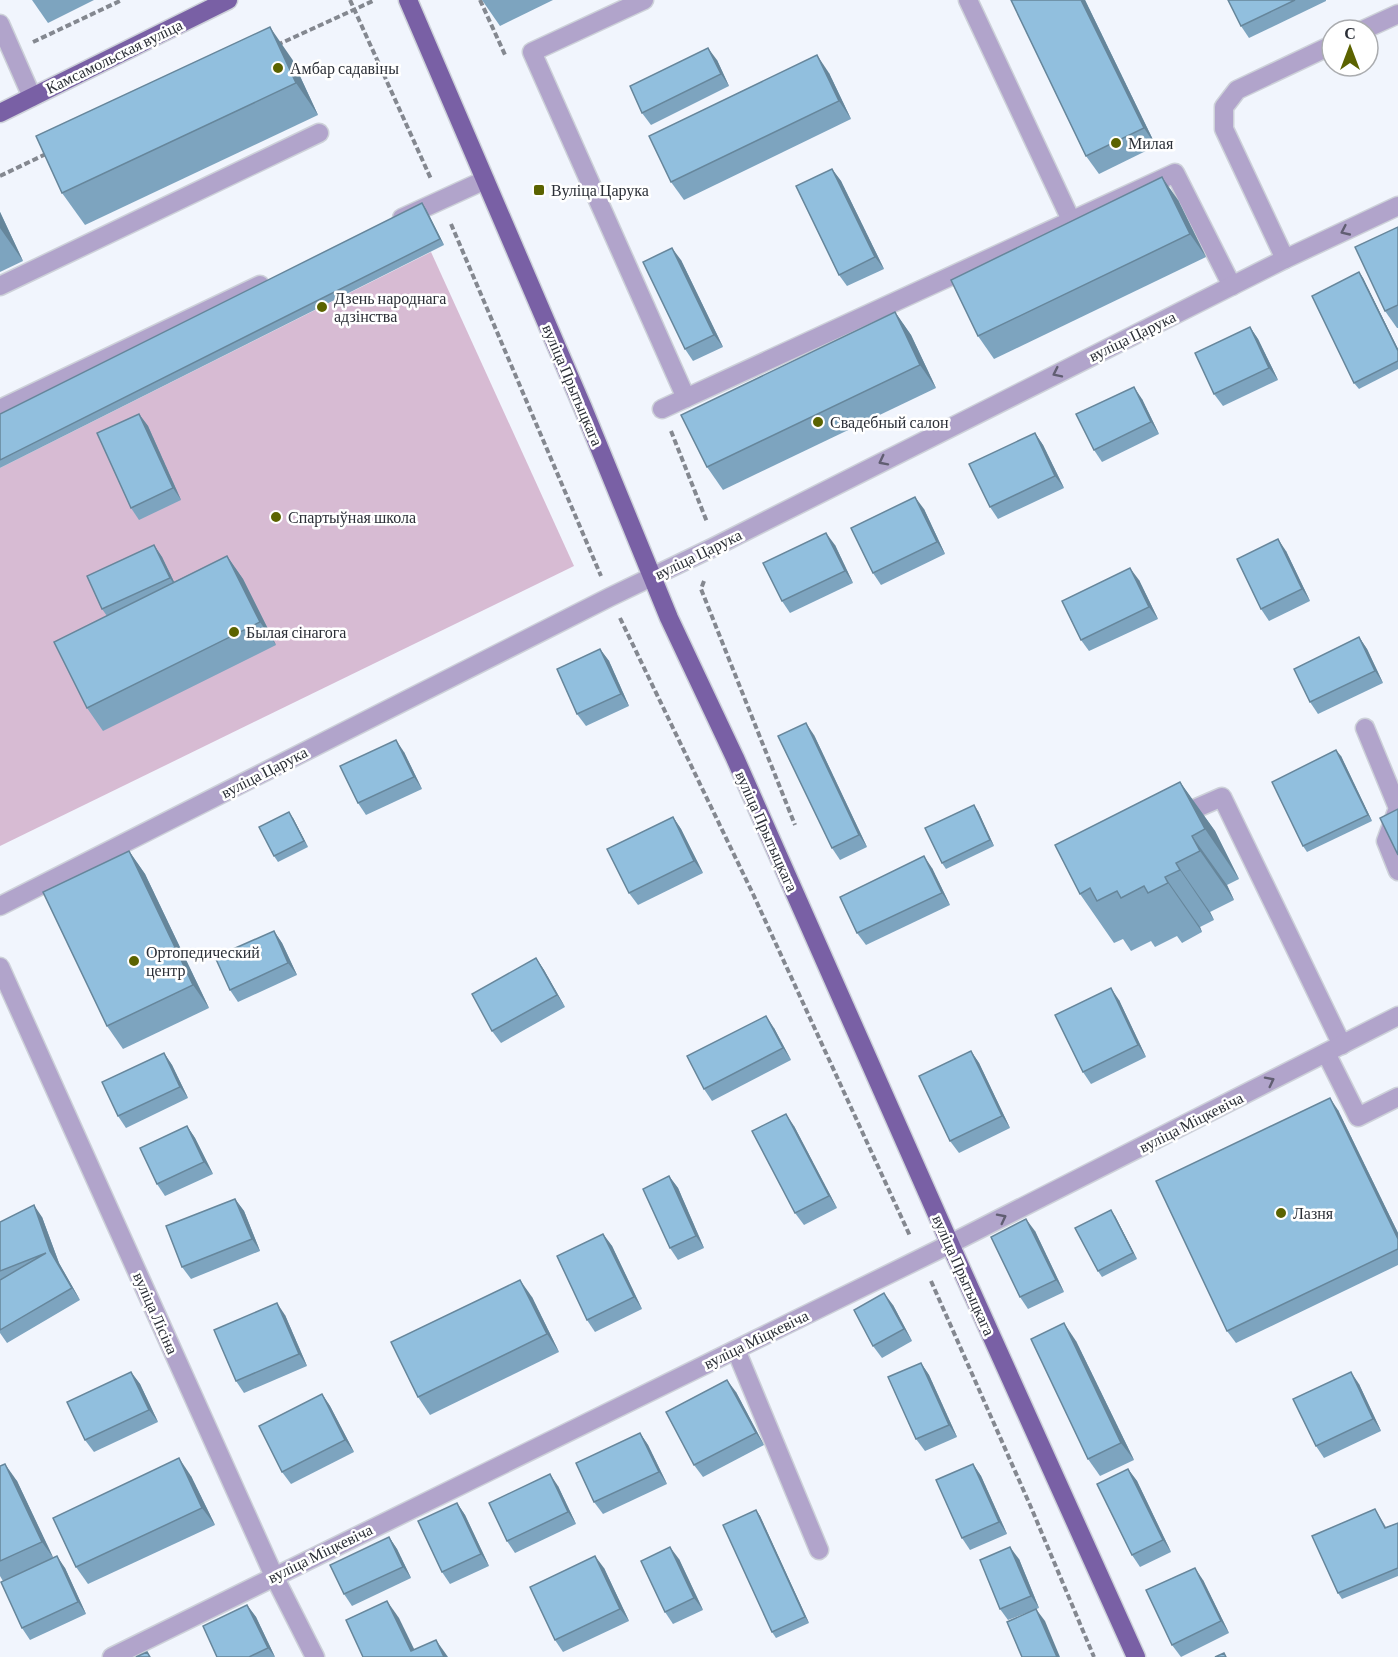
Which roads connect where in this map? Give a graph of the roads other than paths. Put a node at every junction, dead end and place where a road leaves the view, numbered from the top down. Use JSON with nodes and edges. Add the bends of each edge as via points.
{"nodes":[{"id":1,"x":228,"y":0,"type":"edge"},
{"id":2,"x":408,"y":0,"type":"edge"},
{"id":3,"x":644,"y":0,"type":"edge"},
{"id":4,"x":968,"y":0,"type":"edge"},
{"id":5,"x":1398,"y":14,"type":"edge"},
{"id":6,"x":1380,"y":22,"type":"edge"},
{"id":7,"x":0,"y":24,"type":"edge"},
{"id":8,"x":1320,"y":51,"type":"edge"},
{"id":9,"x":32,"y":97,"type":"junction"},
{"id":10,"x":0,"y":113,"type":"edge"},
{"id":11,"x":319,"y":133,"type":"dead end"},
{"id":12,"x":485,"y":180,"type":"junction"},
{"id":13,"x":1398,"y":206,"type":"edge"},
{"id":14,"x":1071,"y":220,"type":"junction"},
{"id":15,"x":386,"y":225,"type":"edge"},
{"id":16,"x":1285,"y":259,"type":"junction"},
{"id":17,"x":278,"y":276,"type":"edge"},
{"id":18,"x":0,"y":286,"type":"edge"},
{"id":19,"x":1232,"y":286,"type":"junction"},
{"id":20,"x":686,"y":398,"type":"junction"},
{"id":21,"x":0,"y":409,"type":"edge"},
{"id":22,"x":662,"y":409,"type":"road end"},
{"id":23,"x":654,"y":576,"type":"junction"},
{"id":24,"x":1365,"y":728,"type":"dead end"},
{"id":25,"x":1160,"y":824,"type":"edge"},
{"id":26,"x":1398,"y":871,"type":"edge"},
{"id":27,"x":0,"y":906,"type":"edge"},
{"id":28,"x":0,"y":967,"type":"edge"},
{"id":29,"x":1398,"y":1016,"type":"edge"},
{"id":30,"x":1334,"y":1049,"type":"junction"},
{"id":31,"x":1398,"y":1097,"type":"edge"},
{"id":32,"x":950,"y":1244,"type":"junction"},
{"id":33,"x":736,"y":1350,"type":"junction"},
{"id":34,"x":819,"y":1550,"type":"dead end"},
{"id":35,"x":274,"y":1576,"type":"junction"},
{"id":36,"x":112,"y":1657,"type":"edge"},
{"id":37,"x":315,"y":1657,"type":"edge"},
{"id":38,"x":1136,"y":1657,"type":"edge"}],
"edges":[{"from":1,"to":9,"type":"main road","name":"Камсамольская вуліца"},
{"from":2,"to":12,"type":"main road","name":"вуліца Прытыцкага"},
{"from":3,"to":20,"type":"street","via":[[532,52]]},
{"from":4,"to":14,"type":"street"},
{"from":5,"to":6,"type":"street"},
{"from":7,"to":9,"type":"street"},
{"from":8,"to":16,"type":"street","via":[[1237,90],[1224,107],[1224,129]]},
{"from":9,"to":10,"type":"main road","name":"Камсамольская вуліца"},
{"from":11,"to":18,"type":"street"},
{"from":12,"to":15,"type":"street"},
{"from":12,"to":23,"type":"main road","name":"вуліца Прытыцкага"},
{"from":13,"to":16,"type":"street","name":"вуліца Царука","one_way":true},
{"from":14,"to":19,"type":"street","via":[[1175,173]]},
{"from":14,"to":20,"type":"street"},
{"from":16,"to":19,"type":"street","name":"вуліца Царука"},
{"from":17,"to":21,"type":"street"},
{"from":19,"to":23,"type":"street","name":"вуліца Царука","one_way":true},
{"from":20,"to":22,"type":"street"},
{"from":23,"to":27,"type":"street","name":"вуліца Царука"},
{"from":23,"to":32,"type":"main road","name":"вуліца Прытыцкага","via":[[669,618]]},
{"from":24,"to":26,"type":"street","via":[[1398,808],[1386,842]]},
{"from":25,"to":30,"type":"street","via":[[1222,797]]},
{"from":28,"to":35,"type":"street","name":"вуліца Лісіна"},
{"from":29,"to":30,"type":"street","name":"вуліца Міцкевіча"},
{"from":30,"to":31,"type":"street","via":[[1358,1117]]},
{"from":32,"to":30,"type":"street","name":"вуліца Міцкевіча","one_way":true},
{"from":32,"to":33,"type":"street","name":"вуліца Міцкевіча"},
{"from":32,"to":38,"type":"main road","name":"вуліца Прытыцкага"},
{"from":33,"to":34,"type":"street"},
{"from":33,"to":35,"type":"street","name":"вуліца Міцкевіча"},
{"from":35,"to":36,"type":"street","name":"вуліца Міцкевіча"},
{"from":35,"to":37,"type":"street","name":"вуліца Лісіна"}]}
